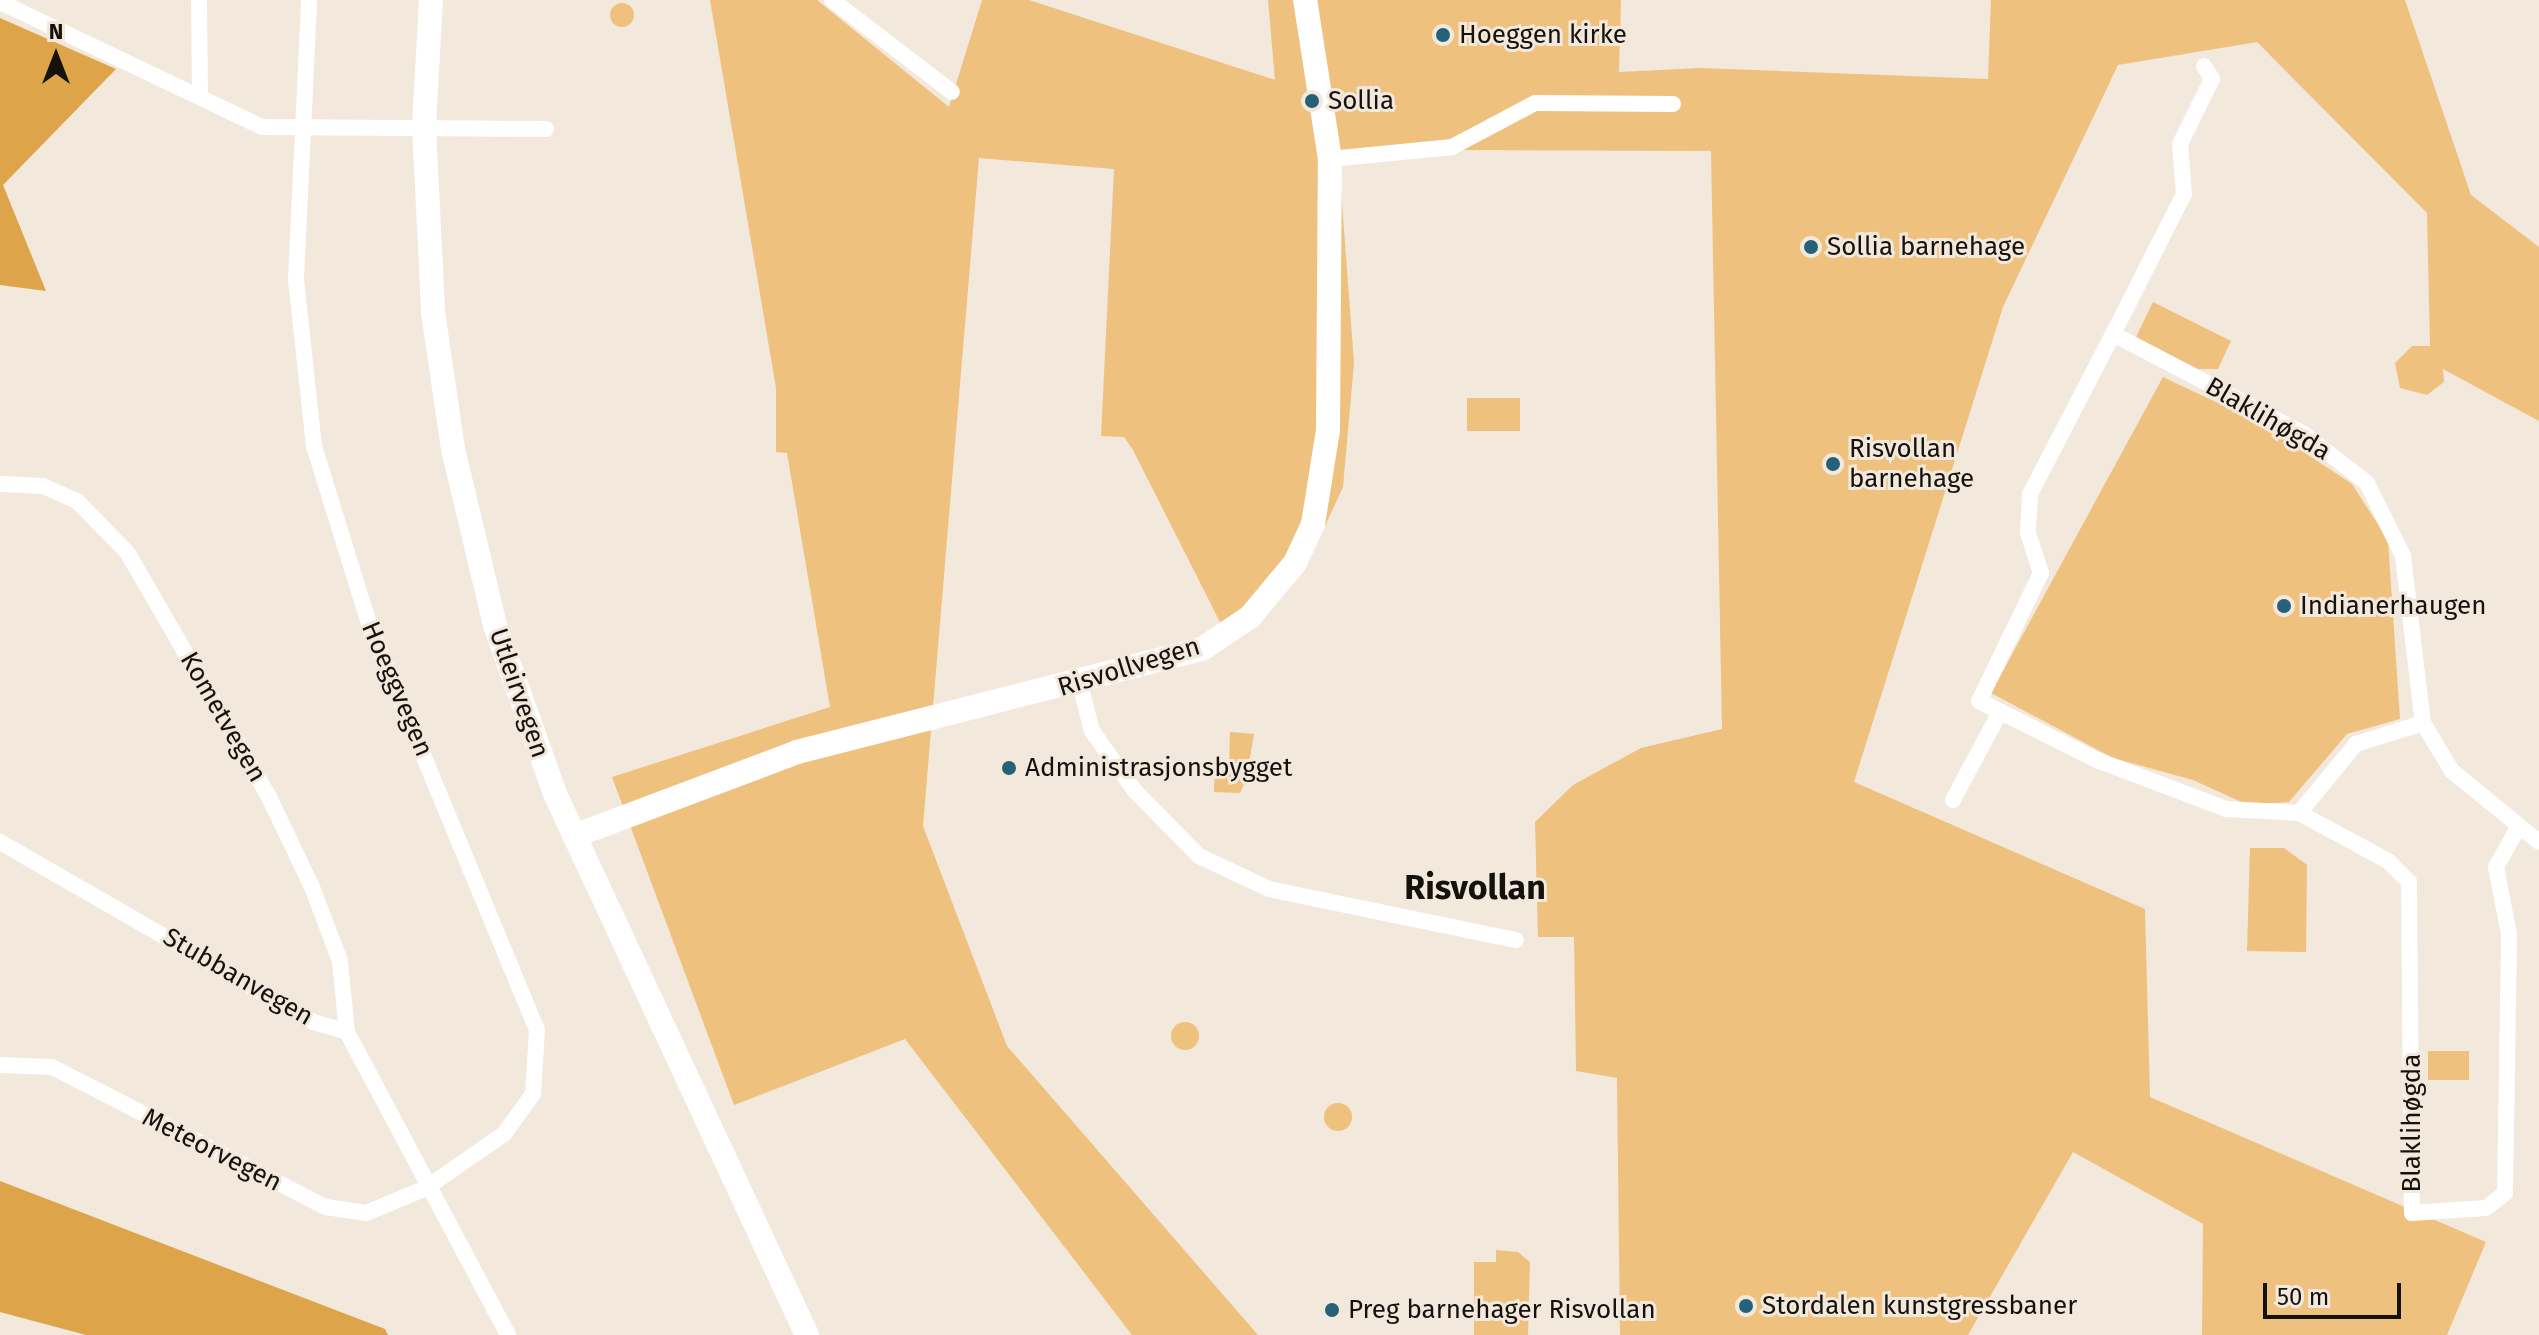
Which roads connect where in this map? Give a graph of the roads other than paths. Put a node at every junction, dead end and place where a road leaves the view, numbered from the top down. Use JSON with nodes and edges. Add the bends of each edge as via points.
{"nodes":[{"id":1,"x":199,"y":0,"type":"edge"},
{"id":2,"x":309,"y":0,"type":"edge"},
{"id":3,"x":431,"y":0,"type":"edge"},
{"id":4,"x":832,"y":0,"type":"edge"},
{"id":5,"x":1305,"y":0,"type":"edge"},
{"id":6,"x":0,"y":2,"type":"edge"},
{"id":7,"x":2204,"y":66,"type":"dead end"},
{"id":8,"x":952,"y":92,"type":"dead end"},
{"id":9,"x":200,"y":96,"type":"junction"},
{"id":10,"x":1673,"y":104,"type":"dead end"},
{"id":11,"x":301,"y":126,"type":"junction"},
{"id":12,"x":424,"y":126,"type":"junction"},
{"id":13,"x":546,"y":129,"type":"dead end"},
{"id":14,"x":1330,"y":159,"type":"junction"},
{"id":15,"x":2113,"y":334,"type":"junction"},
{"id":16,"x":0,"y":484,"type":"edge"},
{"id":17,"x":1080,"y":684,"type":"junction"},
{"id":18,"x":1999,"y":714,"type":"junction"},
{"id":19,"x":2423,"y":723,"type":"junction"},
{"id":20,"x":1953,"y":800,"type":"dead end"},
{"id":21,"x":2299,"y":813,"type":"junction"},
{"id":22,"x":2519,"y":826,"type":"junction"},
{"id":23,"x":574,"y":836,"type":"junction"},
{"id":24,"x":0,"y":842,"type":"edge"},
{"id":25,"x":2539,"y":842,"type":"edge"},
{"id":26,"x":1516,"y":940,"type":"dead end"},
{"id":27,"x":347,"y":1032,"type":"junction"},
{"id":28,"x":0,"y":1065,"type":"edge"},
{"id":29,"x":426,"y":1188,"type":"junction"},
{"id":30,"x":508,"y":1335,"type":"edge"},
{"id":31,"x":807,"y":1335,"type":"edge"}],
"edges":[{"from":1,"to":9,"type":"street"},
{"from":2,"to":11,"type":"street","name":"Hoeggvegen"},
{"from":3,"to":12,"type":"main road","name":"Utleirvegen"},
{"from":4,"to":8,"type":"street"},
{"from":5,"to":14,"type":"main road","name":"Risvollvegen"},
{"from":6,"to":9,"type":"street"},
{"from":7,"to":15,"type":"street","via":[[2212,79],[2180,144],[2184,194]]},
{"from":9,"to":11,"type":"street","via":[[262,127]]},
{"from":10,"to":14,"type":"street","via":[[1535,103],[1452,147]]},
{"from":11,"to":12,"type":"street"},
{"from":11,"to":29,"type":"street","name":"Hoeggvegen","via":[[296,279],[306,401],[326,498],[370,627],[537,1030],[538,1075],[517,1122]]},
{"from":12,"to":13,"type":"street"},
{"from":12,"to":23,"type":"main road","name":"Utleirvegen","via":[[433,312],[466,513],[512,677]]},
{"from":14,"to":17,"type":"main road","name":"Risvollvegen","via":[[1335,290],[1328,430],[1313,524],[1295,563],[1250,617],[1202,649]]},
{"from":15,"to":18,"type":"street","via":[[2030,494],[2028,533],[2041,573],[1978,693]]},
{"from":15,"to":19,"type":"street","name":"Blaklihøgda","via":[[2304,434],[2367,483],[2403,556]]},
{"from":16,"to":27,"type":"street","name":"Kometvegen","via":[[43,486],[77,501],[127,552],[269,797],[312,887],[340,961]]},
{"from":17,"to":23,"type":"main road","name":"Risvollvegen","via":[[797,752]]},
{"from":17,"to":26,"type":"street","via":[[1092,731],[1135,791],[1199,856],[1269,889]]},
{"from":18,"to":20,"type":"street"},
{"from":18,"to":21,"type":"street","name":"Blaklihøgda","via":[[2226,809]]},
{"from":19,"to":21,"type":"street","via":[[2356,744]]},
{"from":19,"to":22,"type":"street","name":"Blaklihøgda","via":[[2452,771]]},
{"from":21,"to":22,"type":"street","name":"Blaklihøgda","via":[[2388,861],[2409,882],[2412,1213],[2486,1208],[2505,1193],[2509,934],[2496,867]]},
{"from":22,"to":25,"type":"street","name":"Blaklihøgda"},
{"from":23,"to":31,"type":"main road","name":"Utleirvegen"},
{"from":24,"to":27,"type":"street","name":"Stubbanvegen","via":[[313,1022]]},
{"from":27,"to":29,"type":"street","name":"Stubbanvegen"},
{"from":28,"to":29,"type":"street","name":"Meteorvegen","via":[[52,1067],[326,1207],[366,1213]]},
{"from":29,"to":30,"type":"street","name":"Stubbanvegen"}]}
